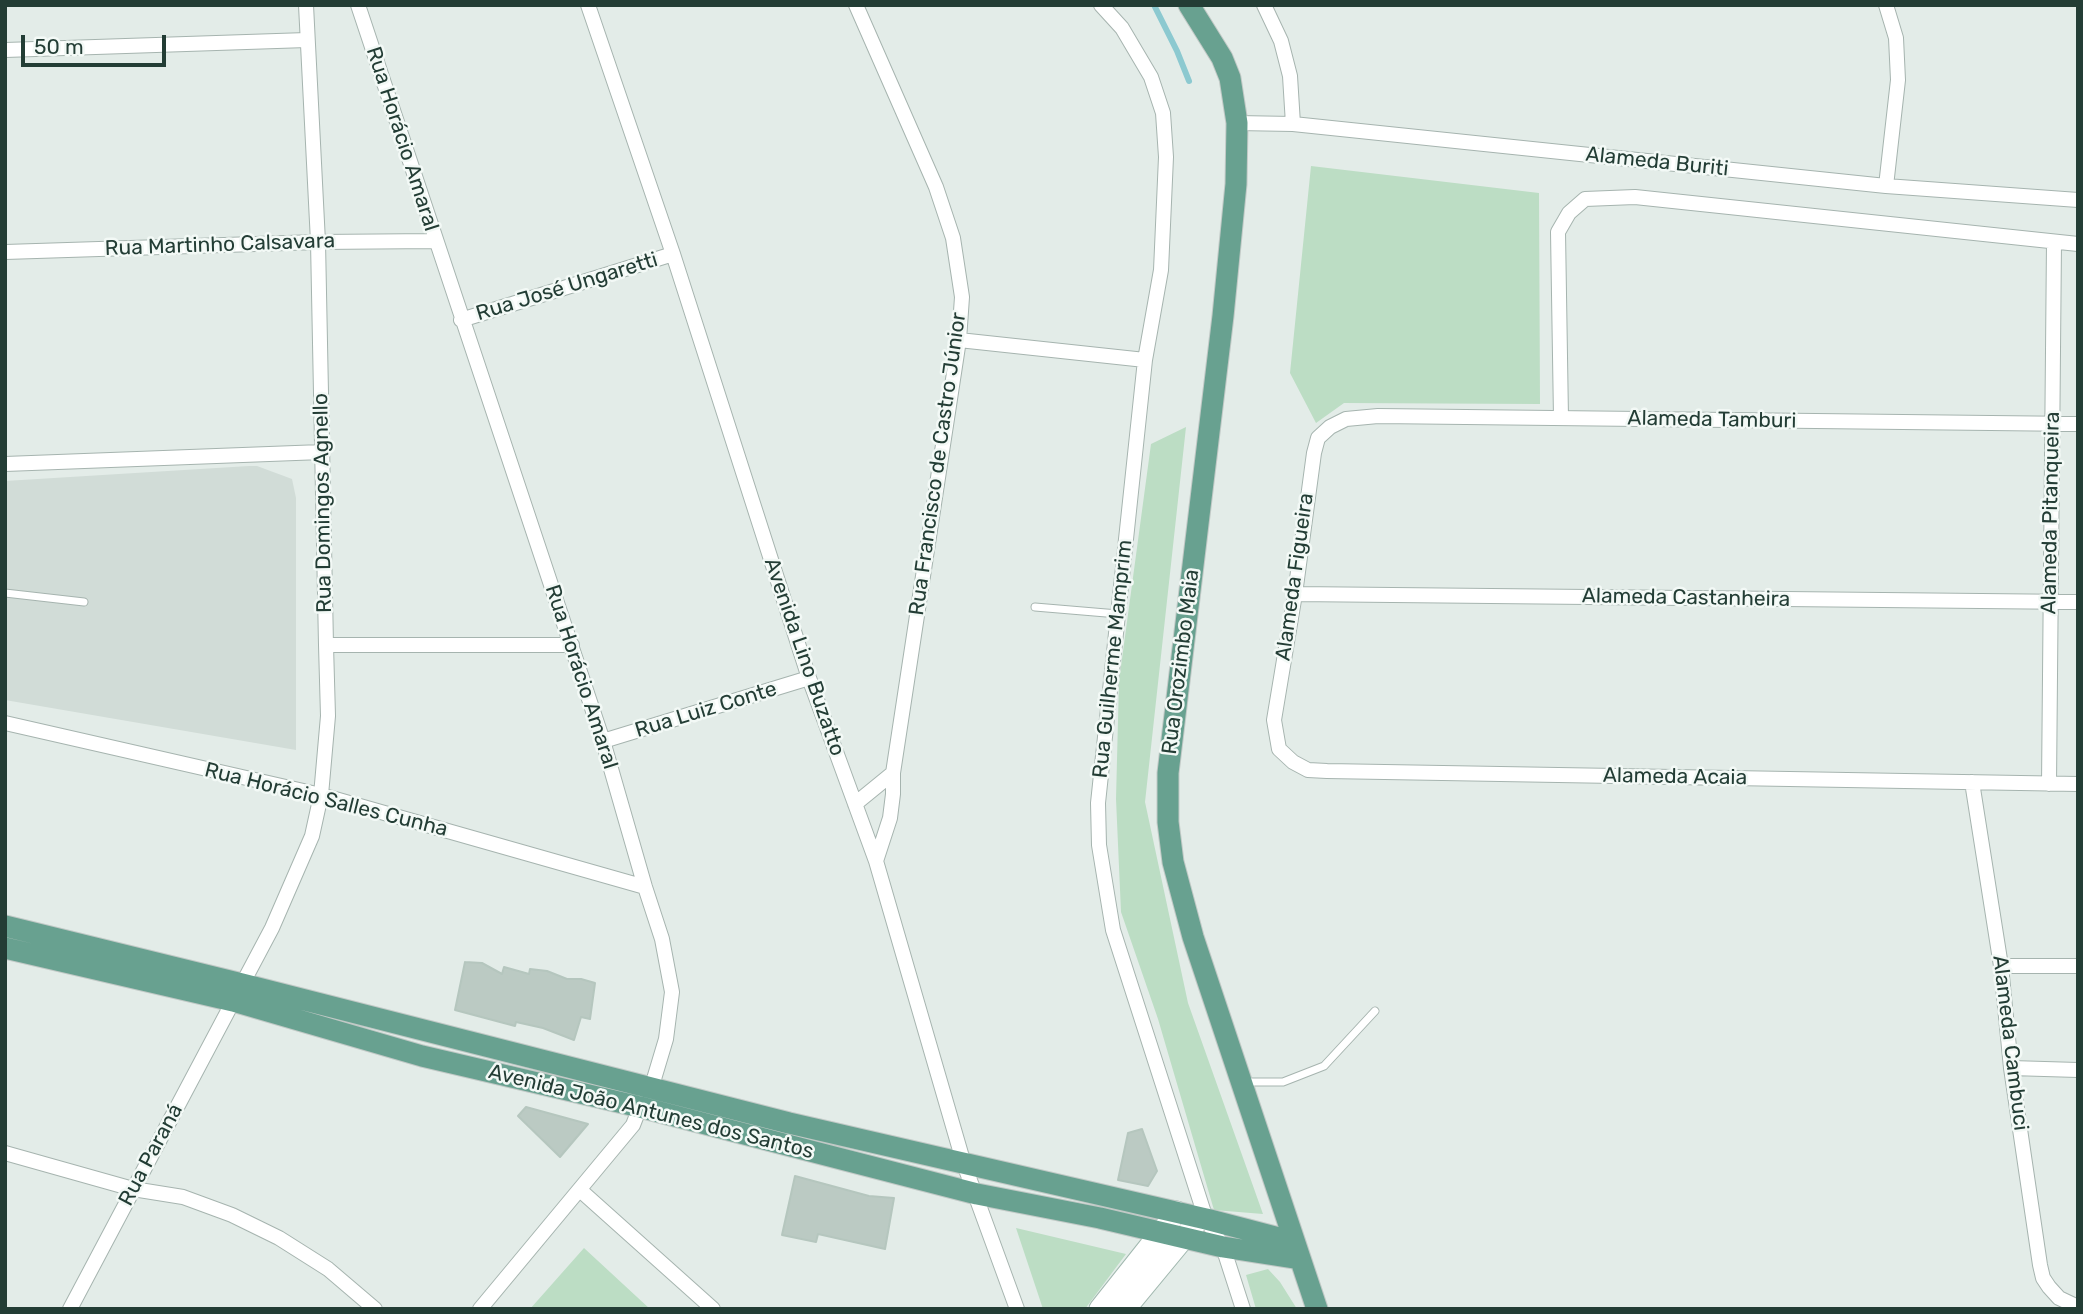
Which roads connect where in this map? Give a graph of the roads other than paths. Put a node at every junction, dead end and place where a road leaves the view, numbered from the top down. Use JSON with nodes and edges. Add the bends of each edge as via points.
{"nodes":[{"id":1,"x":306,"y":5,"type":"edge"},
{"id":2,"x":358,"y":5,"type":"edge"},
{"id":3,"x":588,"y":5,"type":"edge"},
{"id":4,"x":856,"y":5,"type":"edge"},
{"id":5,"x":1101,"y":5,"type":"edge"},
{"id":6,"x":1189,"y":5,"type":"edge"},
{"id":7,"x":1264,"y":5,"type":"edge"},
{"id":8,"x":1886,"y":5,"type":"edge"},
{"id":9,"x":307,"y":40,"type":"junction"},
{"id":10,"x":5,"y":50,"type":"edge"},
{"id":11,"x":1237,"y":123,"type":"junction"},
{"id":12,"x":1293,"y":124,"type":"junction"},
{"id":13,"x":1885,"y":186,"type":"junction"},
{"id":14,"x":2078,"y":200,"type":"edge"},
{"id":15,"x":435,"y":241,"type":"junction"},
{"id":16,"x":318,"y":242,"type":"junction"},
{"id":17,"x":2054,"y":242,"type":"junction"},
{"id":18,"x":2078,"y":244,"type":"edge"},
{"id":19,"x":5,"y":251,"type":"edge"},
{"id":20,"x":673,"y":254,"type":"junction"},
{"id":21,"x":461,"y":320,"type":"junction"},
{"id":22,"x":960,"y":340,"type":"junction"},
{"id":23,"x":1145,"y":360,"type":"junction"},
{"id":24,"x":1560,"y":418,"type":"junction"},
{"id":25,"x":1346,"y":419,"type":"joint"},
{"id":26,"x":2051,"y":424,"type":"junction"},
{"id":27,"x":2078,"y":424,"type":"edge"},
{"id":28,"x":322,"y":452,"type":"junction"},
{"id":29,"x":5,"y":464,"type":"edge"},
{"id":30,"x":5,"y":593,"type":"edge"},
{"id":31,"x":1295,"y":594,"type":"junction"},
{"id":32,"x":84,"y":602,"type":"dead end"},
{"id":33,"x":2049,"y":602,"type":"junction"},
{"id":34,"x":2078,"y":602,"type":"edge"},
{"id":35,"x":1035,"y":607,"type":"dead end"},
{"id":36,"x":1118,"y":614,"type":"junction"},
{"id":37,"x":326,"y":645,"type":"junction"},
{"id":38,"x":572,"y":645,"type":"junction"},
{"id":39,"x":809,"y":678,"type":"junction"},
{"id":40,"x":5,"y":723,"type":"edge"},
{"id":41,"x":603,"y":741,"type":"junction"},
{"id":42,"x":1279,"y":749,"type":"joint"},
{"id":43,"x":892,"y":773,"type":"junction"},
{"id":44,"x":1972,"y":782,"type":"junction"},
{"id":45,"x":2049,"y":784,"type":"junction"},
{"id":46,"x":2078,"y":784,"type":"edge"},
{"id":47,"x":321,"y":795,"type":"junction"},
{"id":48,"x":855,"y":804,"type":"junction"},
{"id":49,"x":876,"y":861,"type":"junction"},
{"id":50,"x":645,"y":887,"type":"junction"},
{"id":51,"x":5,"y":926,"type":"edge"},
{"id":52,"x":5,"y":948,"type":"edge"},
{"id":53,"x":2001,"y":966,"type":"junction"},
{"id":54,"x":2078,"y":966,"type":"edge"},
{"id":55,"x":238,"y":992,"type":"junction"},
{"id":56,"x":1375,"y":1011,"type":"dead end"},
{"id":57,"x":2011,"y":1068,"type":"junction"},
{"id":58,"x":2078,"y":1070,"type":"edge"},
{"id":59,"x":1241,"y":1082,"type":"junction"},
{"id":60,"x":646,"y":1098,"type":"junction"},
{"id":61,"x":5,"y":1153,"type":"edge"},
{"id":62,"x":964,"y":1164,"type":"junction"},
{"id":63,"x":133,"y":1189,"type":"junction"},
{"id":64,"x":580,"y":1190,"type":"junction"},
{"id":65,"x":977,"y":1194,"type":"junction"},
{"id":66,"x":1177,"y":1212,"type":"junction"},
{"id":67,"x":1204,"y":1218,"type":"junction"},
{"id":68,"x":1161,"y":1232,"type":"junction"},
{"id":69,"x":1183,"y":1239,"type":"junction"},
{"id":70,"x":1223,"y":1247,"type":"junction"},
{"id":71,"x":1297,"y":1250,"type":"junction"},
{"id":72,"x":2078,"y":1307,"type":"edge"},
{"id":73,"x":70,"y":1309,"type":"edge"},
{"id":74,"x":375,"y":1309,"type":"edge"},
{"id":75,"x":480,"y":1309,"type":"edge"},
{"id":76,"x":713,"y":1309,"type":"edge"},
{"id":77,"x":1017,"y":1309,"type":"edge"},
{"id":78,"x":1100,"y":1309,"type":"edge"},
{"id":79,"x":1125,"y":1309,"type":"edge"},
{"id":80,"x":1243,"y":1309,"type":"edge"},
{"id":81,"x":1317,"y":1309,"type":"edge"}],
"edges":[{"from":1,"to":9,"type":"street","name":"Rua Domingos Agnello"},
{"from":2,"to":15,"type":"street","name":"Rua Horácio Amaral"},
{"from":3,"to":20,"type":"street","name":"Avenida Lino Buzatto"},
{"from":4,"to":22,"type":"street","name":"Rua Francisco de Castro Júnior","via":[[936,187],[953,238],[962,297]]},
{"from":5,"to":23,"type":"street","name":"Rua Guilherme Mamprim","via":[[1122,29],[1151,77],[1163,113],[1166,157],[1161,270]]},
{"from":6,"to":11,"type":"main road","name":"Rua Orozimbo Maia","via":[[1222,58]]},
{"from":7,"to":12,"type":"street","via":[[1281,41],[1290,76]]},
{"from":8,"to":13,"type":"street","via":[[1896,38],[1898,80]]},
{"from":9,"to":10,"type":"street"},
{"from":9,"to":16,"type":"street","name":"Rua Domingos Agnello"},
{"from":11,"to":12,"type":"street","name":"Alameda Buriti"},
{"from":11,"to":59,"type":"main road","name":"Rua Orozimbo Maia","via":[[1234,211],[1168,773],[1168,822],[1183,903]]},
{"from":12,"to":13,"type":"street","name":"Alameda Buriti"},
{"from":13,"to":14,"type":"street","name":"Alameda Buriti"},
{"from":15,"to":16,"type":"street","name":"Rua Martinho Calsavara"},
{"from":15,"to":21,"type":"street","name":"Rua Horácio Amaral"},
{"from":16,"to":19,"type":"street","name":"Rua Martinho Calsavara"},
{"from":16,"to":28,"type":"street","name":"Rua Domingos Agnello"},
{"from":17,"to":18,"type":"street"},
{"from":17,"to":24,"type":"street","via":[[1635,197],[1585,199],[1569,213],[1558,232]]},
{"from":17,"to":26,"type":"street","name":"Alameda Pitanqueira"},
{"from":20,"to":21,"type":"street","name":"Rua José Ungaretti"},
{"from":20,"to":39,"type":"street","name":"Avenida Lino Buzatto"},
{"from":21,"to":38,"type":"street","name":"Rua Horácio Amaral"},
{"from":22,"to":23,"type":"street"},
{"from":22,"to":43,"type":"street","name":"Rua Francisco de Castro Júnior"},
{"from":23,"to":36,"type":"street","name":"Rua Guilherme Mamprim"},
{"from":24,"to":25,"type":"street","name":"Alameda Tamburi"},
{"from":24,"to":26,"type":"street","name":"Alameda Tamburi"},
{"from":25,"to":31,"type":"street","name":"Alameda Figueira","via":[[1318,438]]},
{"from":26,"to":27,"type":"street","name":"Alameda Tamburi"},
{"from":26,"to":33,"type":"street","name":"Alameda Pitanqueira"},
{"from":28,"to":29,"type":"street"},
{"from":28,"to":37,"type":"street","name":"Rua Domingos Agnello"},
{"from":30,"to":32,"type":"lane"},
{"from":31,"to":33,"type":"street","name":"Alameda Castanheira"},
{"from":31,"to":42,"type":"street","name":"Alameda Figueira","via":[[1274,720]]},
{"from":33,"to":34,"type":"street","name":"Alameda Castanheira"},
{"from":33,"to":45,"type":"street","name":"Alameda Pitanqueira"},
{"from":35,"to":36,"type":"lane"},
{"from":36,"to":67,"type":"street","name":"Rua Guilherme Mamprim","via":[[1098,803],[1103,876],[1113,930]]},
{"from":37,"to":38,"type":"street"},
{"from":37,"to":47,"type":"street","name":"Rua Domingos Agnello","via":[[328,716]]},
{"from":38,"to":41,"type":"street","name":"Rua Horácio Amaral"},
{"from":39,"to":41,"type":"street","name":"Rua Luiz Conte"},
{"from":39,"to":48,"type":"street","name":"Avenida Lino Buzatto"},
{"from":40,"to":47,"type":"street","name":"Rua Horácio Salles Cunha"},
{"from":41,"to":50,"type":"street","name":"Rua Horácio Amaral"},
{"from":42,"to":44,"type":"street","name":"Alameda Acaia","via":[[1308,770],[1326,771]]},
{"from":43,"to":48,"type":"street"},
{"from":43,"to":49,"type":"street","name":"Rua Francisco de Castro Júnior","via":[[890,818]]},
{"from":44,"to":45,"type":"street","name":"Alameda Acaia"},
{"from":44,"to":53,"type":"street","name":"Alameda Cambuci"},
{"from":45,"to":46,"type":"street","name":"Alameda Acaia"},
{"from":47,"to":50,"type":"street","name":"Rua Horácio Salles Cunha"},
{"from":47,"to":55,"type":"street","name":"Rua Domingos Agnello","via":[[298,871]]},
{"from":48,"to":49,"type":"street","name":"Avenida Lino Buzatto"},
{"from":49,"to":62,"type":"street","name":"Avenida Lino Buzatto"},
{"from":50,"to":60,"type":"street","name":"Rua Horácio Amaral","via":[[662,939],[672,992],[666,1040]]},
{"from":51,"to":55,"type":"main road","name":"Avenida João Antunes dos Santos"},
{"from":52,"to":55,"type":"main road","name":"Avenida João Antunes dos Santos"},
{"from":53,"to":54,"type":"street"},
{"from":53,"to":57,"type":"street","name":"Alameda Cambuci"},
{"from":55,"to":60,"type":"main road","name":"Avenida João Antunes dos Santos","via":[[422,1056]]},
{"from":55,"to":63,"type":"street","name":"Rua Paraná"},
{"from":56,"to":59,"type":"lane","via":[[1324,1066],[1283,1082]]},
{"from":57,"to":58,"type":"street"},
{"from":57,"to":72,"type":"street","name":"Alameda Cambuci","via":[[2043,1278],[2059,1298]]},
{"from":59,"to":71,"type":"main road","name":"Rua Orozimbo Maia"},
{"from":60,"to":62,"type":"main road","name":"Avenida João Antunes dos Santos"},
{"from":60,"to":64,"type":"street","name":"Rua Horácio Amaral","via":[[633,1125]]},
{"from":60,"to":65,"type":"main road","name":"Avenida João Antunes dos Santos"},
{"from":61,"to":63,"type":"street"},
{"from":62,"to":65,"type":"street","name":"Avenida Lino Buzatto"},
{"from":62,"to":66,"type":"main road","name":"Avenida João Antunes dos Santos"},
{"from":63,"to":73,"type":"street","name":"Rua Paraná"},
{"from":63,"to":74,"type":"street","via":[[183,1198],[279,1238],[328,1269]]},
{"from":64,"to":75,"type":"street","name":"Rua Horácio Amaral"},
{"from":64,"to":76,"type":"street"},
{"from":65,"to":68,"type":"main road","name":"Avenida João Antunes dos Santos"},
{"from":65,"to":77,"type":"street","name":"Avenida Lino Buzatto"},
{"from":66,"to":67,"type":"main road","name":"Avenida João Antunes dos Santos"},
{"from":66,"to":68,"type":"main road"},
{"from":67,"to":69,"type":"main road"},
{"from":67,"to":70,"type":"street","name":"Rua Guilherme Mamprim"},
{"from":67,"to":71,"type":"main road","name":"Avenida João Antunes dos Santos"},
{"from":68,"to":69,"type":"main road","name":"Avenida João Antunes dos Santos"},
{"from":68,"to":78,"type":"main road"},
{"from":69,"to":70,"type":"main road","name":"Avenida João Antunes dos Santos"},
{"from":69,"to":79,"type":"main road"},
{"from":70,"to":71,"type":"main road","name":"Avenida João Antunes dos Santos"},
{"from":70,"to":80,"type":"street","name":"Rua Guilherme Mamprim"},
{"from":71,"to":81,"type":"main road","name":"Rua Orozimbo Maia"}]}
